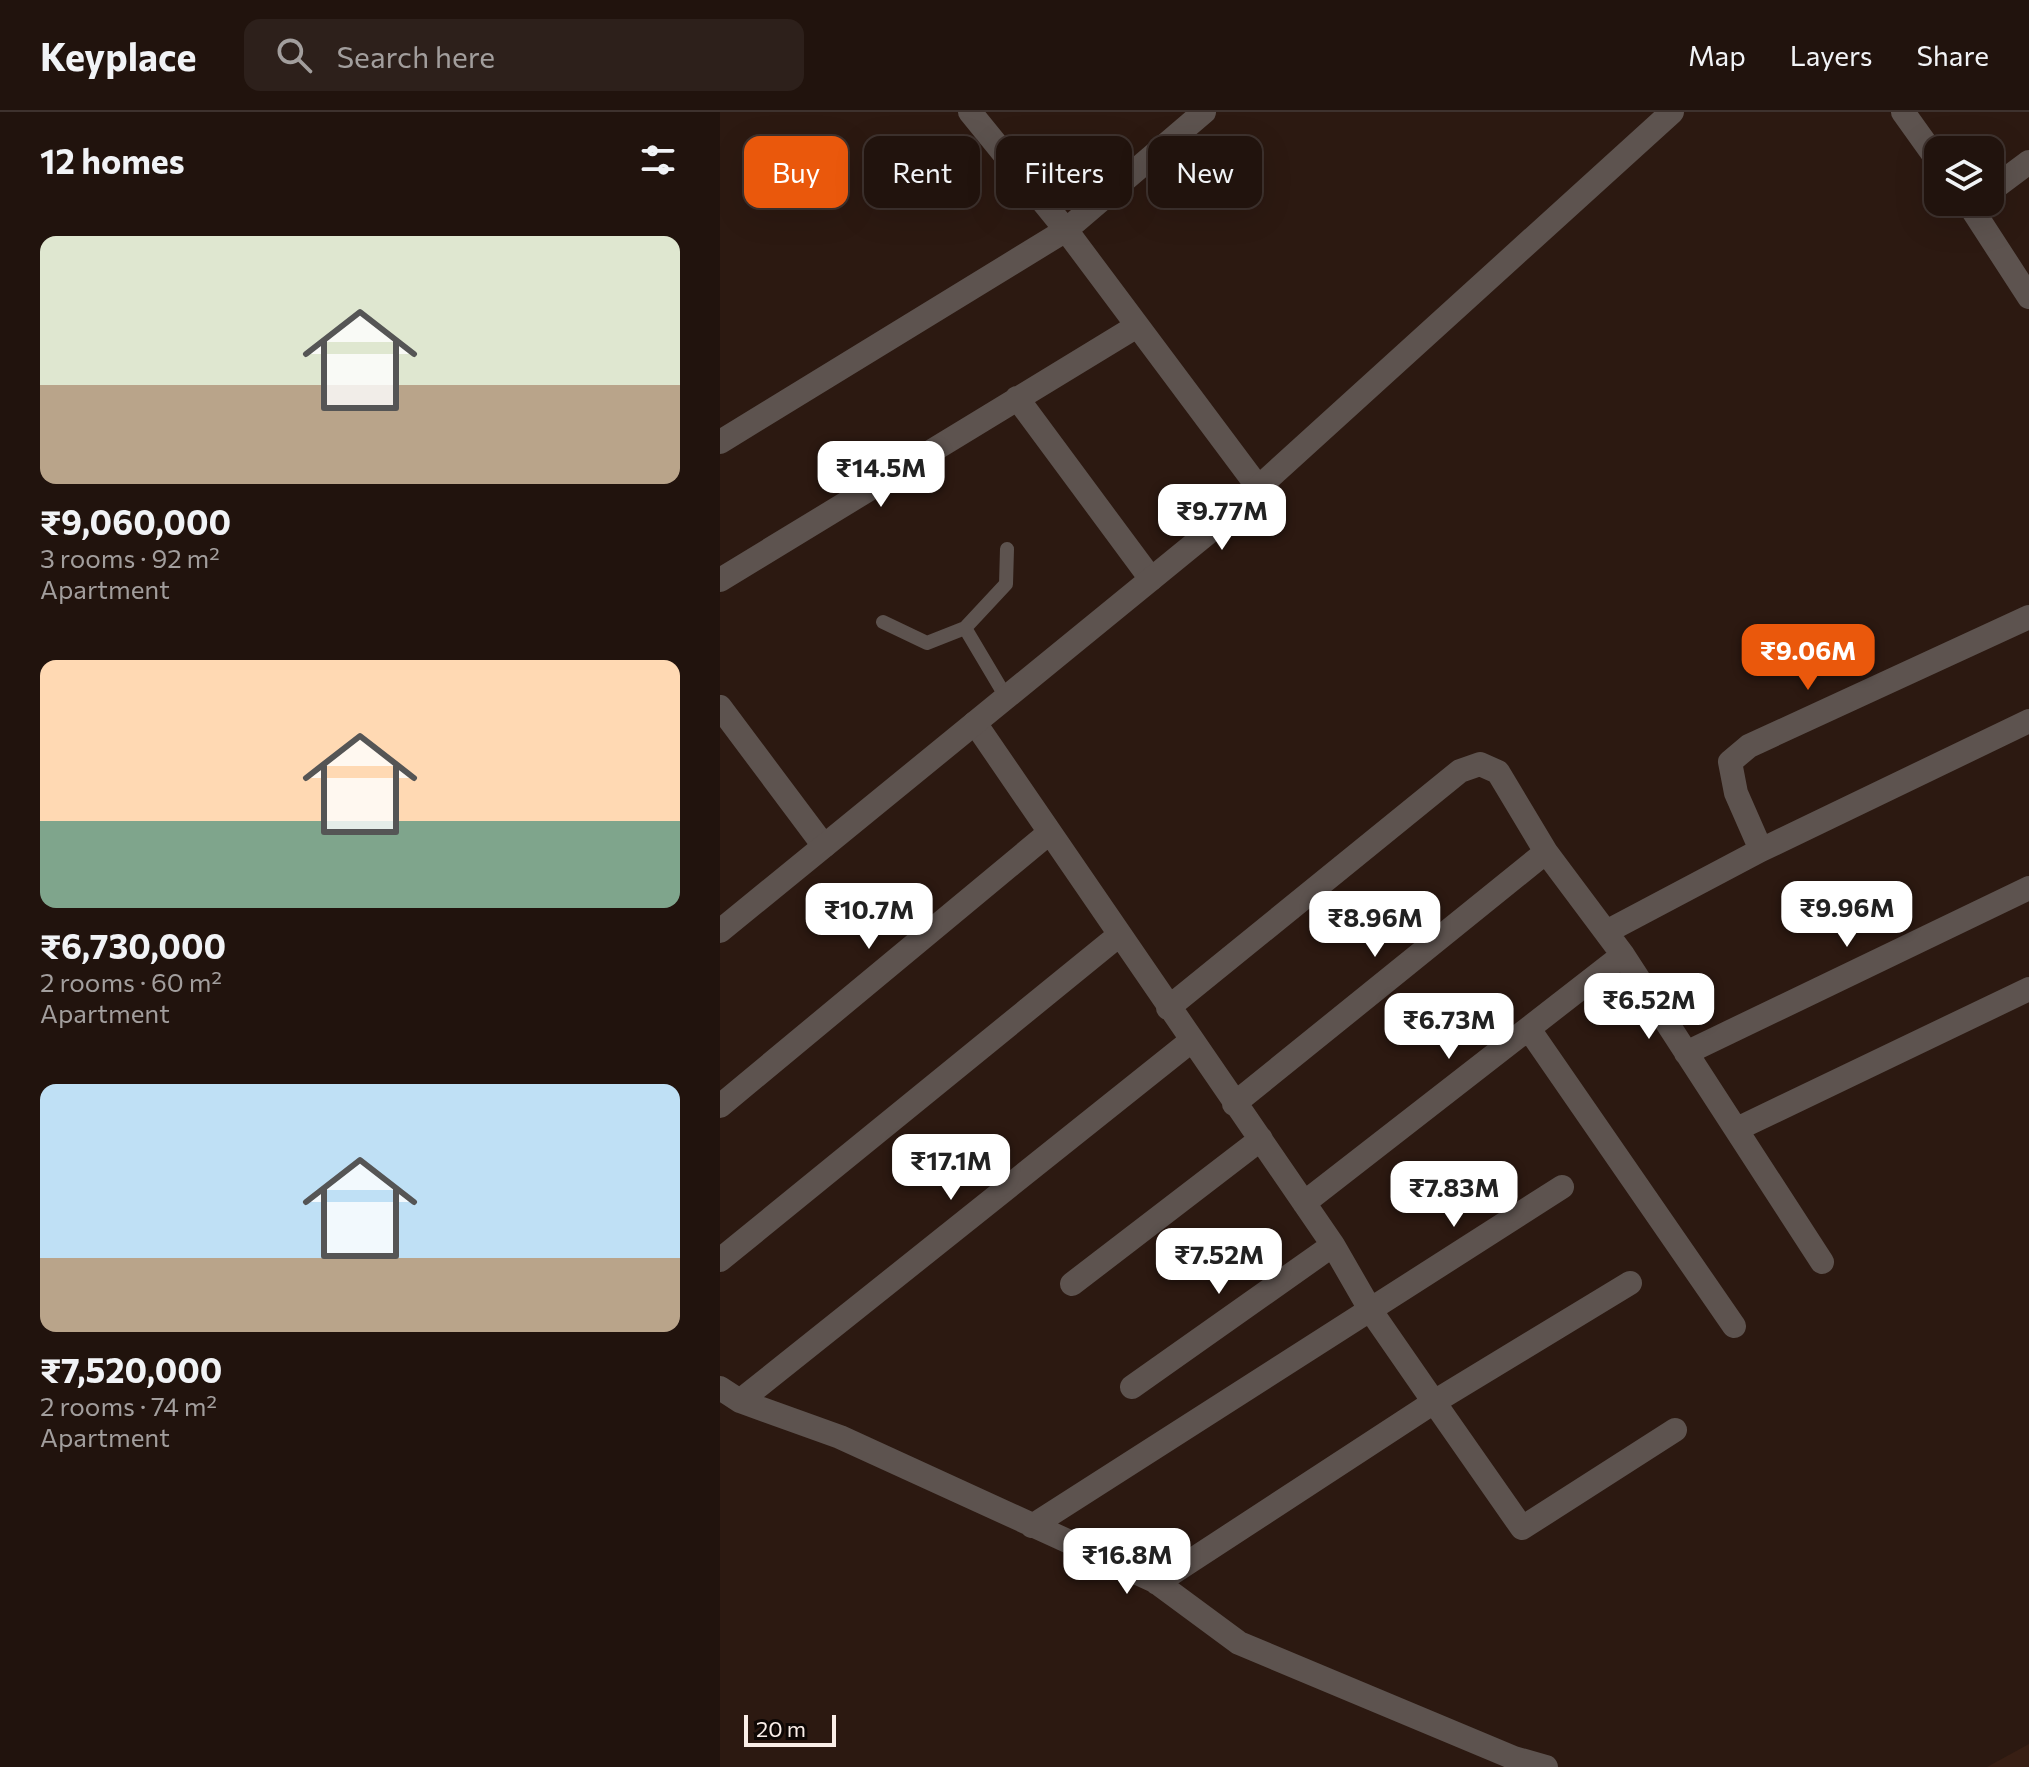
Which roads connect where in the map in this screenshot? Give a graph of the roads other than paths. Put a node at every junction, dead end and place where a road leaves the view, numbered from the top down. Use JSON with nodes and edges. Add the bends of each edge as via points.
{"nodes":[{"id":1,"x":971,"y":112,"type":"edge"},
{"id":2,"x":1204,"y":112,"type":"edge"},
{"id":3,"x":1672,"y":112,"type":"edge"},
{"id":4,"x":1903,"y":112,"type":"edge"},
{"id":5,"x":1924,"y":141,"type":"edge"},
{"id":6,"x":2029,"y":162,"type":"edge"},
{"id":7,"x":2004,"y":181,"type":"edge"},
{"id":8,"x":1978,"y":216,"type":"edge"},
{"id":9,"x":1066,"y":230,"type":"junction"},
{"id":10,"x":2029,"y":297,"type":"edge"},
{"id":11,"x":1137,"y":326,"type":"junction"},
{"id":12,"x":1017,"y":398,"type":"junction"},
{"id":13,"x":720,"y":442,"type":"edge"},
{"id":14,"x":1258,"y":487,"type":"junction"},
{"id":15,"x":1007,"y":549,"type":"dead end"},
{"id":16,"x":1151,"y":579,"type":"junction"},
{"id":17,"x":720,"y":580,"type":"edge"},
{"id":18,"x":2029,"y":617,"type":"edge"},
{"id":19,"x":883,"y":622,"type":"dead end"},
{"id":20,"x":965,"y":628,"type":"junction"},
{"id":21,"x":1006,"y":697,"type":"junction"},
{"id":22,"x":720,"y":707,"type":"edge"},
{"id":23,"x":2029,"y":721,"type":"edge"},
{"id":24,"x":975,"y":723,"type":"junction"},
{"id":25,"x":1049,"y":833,"type":"junction"},
{"id":26,"x":824,"y":846,"type":"junction"},
{"id":27,"x":1761,"y":850,"type":"junction"},
{"id":28,"x":1546,"y":852,"type":"junction"},
{"id":29,"x":2029,"y":888,"type":"edge"},
{"id":30,"x":720,"y":931,"type":"edge"},
{"id":31,"x":1606,"y":932,"type":"junction"},
{"id":32,"x":1118,"y":936,"type":"junction"},
{"id":33,"x":1623,"y":955,"type":"junction"},
{"id":34,"x":2029,"y":989,"type":"edge"},
{"id":35,"x":1168,"y":1008,"type":"junction"},
{"id":36,"x":1529,"y":1029,"type":"junction"},
{"id":37,"x":1191,"y":1041,"type":"junction"},
{"id":38,"x":1686,"y":1053,"type":"junction"},
{"id":39,"x":1234,"y":1104,"type":"junction"},
{"id":40,"x":720,"y":1106,"type":"edge"},
{"id":41,"x":1737,"y":1129,"type":"junction"},
{"id":42,"x":1261,"y":1139,"type":"junction"},
{"id":43,"x":1562,"y":1187,"type":"dead end"},
{"id":44,"x":1304,"y":1203,"type":"junction"},
{"id":45,"x":1333,"y":1245,"type":"junction"},
{"id":46,"x":720,"y":1260,"type":"edge"},
{"id":47,"x":1822,"y":1262,"type":"dead end"},
{"id":48,"x":1630,"y":1283,"type":"dead end"},
{"id":49,"x":1072,"y":1284,"type":"dead end"},
{"id":50,"x":1371,"y":1311,"type":"junction"},
{"id":51,"x":1734,"y":1326,"type":"dead end"},
{"id":52,"x":1132,"y":1387,"type":"dead end"},
{"id":53,"x":730,"y":1394,"type":"edge"},
{"id":54,"x":1434,"y":1402,"type":"junction"},
{"id":55,"x":1675,"y":1430,"type":"dead end"},
{"id":56,"x":1032,"y":1526,"type":"junction"},
{"id":57,"x":1157,"y":1583,"type":"junction"},
{"id":58,"x":1546,"y":1767,"type":"edge"}],
"edges":[{"from":1,"to":9,"type":"street"},
{"from":2,"to":9,"type":"street"},
{"from":3,"to":14,"type":"street"},
{"from":4,"to":5,"type":"street"},
{"from":6,"to":7,"type":"street"},
{"from":8,"to":10,"type":"street"},
{"from":9,"to":11,"type":"street"},
{"from":9,"to":13,"type":"street"},
{"from":11,"to":12,"type":"street"},
{"from":11,"to":14,"type":"street"},
{"from":12,"to":16,"type":"street"},
{"from":12,"to":17,"type":"street"},
{"from":14,"to":16,"type":"street"},
{"from":15,"to":20,"type":"lane","via":[[1006,584]]},
{"from":16,"to":21,"type":"street"},
{"from":18,"to":27,"type":"street","via":[[1749,746],[1730,762],[1736,793]]},
{"from":19,"to":20,"type":"lane","via":[[927,643]]},
{"from":20,"to":21,"type":"lane"},
{"from":21,"to":24,"type":"street"},
{"from":22,"to":26,"type":"street"},
{"from":23,"to":27,"type":"street"},
{"from":24,"to":25,"type":"street"},
{"from":24,"to":26,"type":"street"},
{"from":25,"to":32,"type":"street"},
{"from":25,"to":40,"type":"street"},
{"from":26,"to":30,"type":"street"},
{"from":27,"to":31,"type":"street"},
{"from":28,"to":31,"type":"street"},
{"from":28,"to":35,"type":"street","via":[[1498,772],[1480,764],[1460,771]]},
{"from":28,"to":39,"type":"street"},
{"from":29,"to":38,"type":"street"},
{"from":31,"to":33,"type":"street"},
{"from":32,"to":35,"type":"street"},
{"from":32,"to":46,"type":"street"},
{"from":33,"to":36,"type":"street"},
{"from":33,"to":38,"type":"street"},
{"from":34,"to":41,"type":"street"},
{"from":35,"to":37,"type":"street"},
{"from":36,"to":44,"type":"street"},
{"from":36,"to":51,"type":"street"},
{"from":37,"to":39,"type":"street"},
{"from":37,"to":53,"type":"street"},
{"from":38,"to":41,"type":"street"},
{"from":39,"to":42,"type":"street"},
{"from":41,"to":47,"type":"street"},
{"from":42,"to":44,"type":"street"},
{"from":42,"to":49,"type":"street"},
{"from":43,"to":50,"type":"street"},
{"from":44,"to":45,"type":"street"},
{"from":45,"to":50,"type":"street"},
{"from":45,"to":52,"type":"street"},
{"from":48,"to":54,"type":"street"},
{"from":50,"to":54,"type":"street"},
{"from":50,"to":56,"type":"street"},
{"from":53,"to":56,"type":"street","via":[[840,1437]]},
{"from":54,"to":55,"type":"street","via":[[1522,1528]]},
{"from":54,"to":57,"type":"street"},
{"from":56,"to":57,"type":"street"},
{"from":57,"to":58,"type":"street","via":[[1239,1643]]}]}
